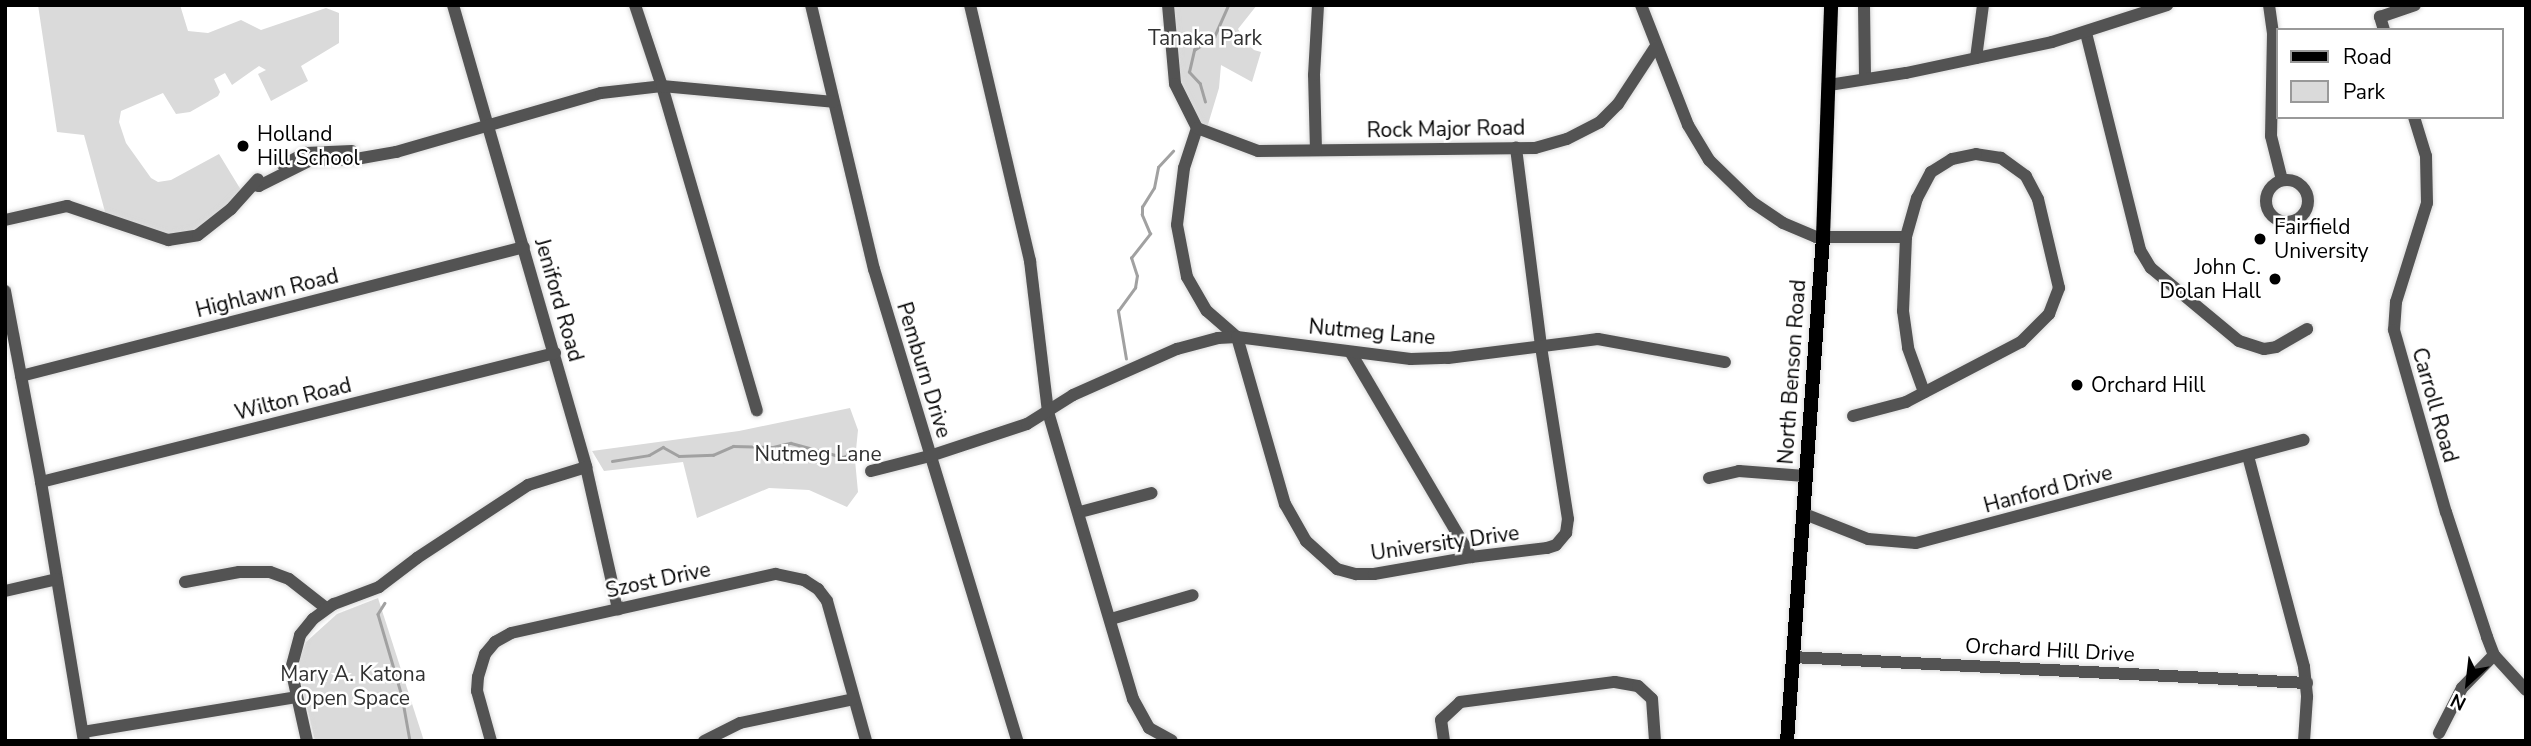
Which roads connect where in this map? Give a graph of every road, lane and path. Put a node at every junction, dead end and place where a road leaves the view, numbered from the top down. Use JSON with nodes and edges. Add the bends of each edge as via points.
{"nodes":[{"id":1,"x":453,"y":5,"type":"edge"},
{"id":2,"x":635,"y":5,"type":"edge"},
{"id":3,"x":811,"y":5,"type":"edge"},
{"id":4,"x":970,"y":5,"type":"edge"},
{"id":5,"x":1167,"y":5,"type":"edge"},
{"id":6,"x":1318,"y":5,"type":"edge"},
{"id":7,"x":1641,"y":5,"type":"edge"},
{"id":8,"x":1831,"y":5,"type":"edge"},
{"id":9,"x":1864,"y":5,"type":"edge"},
{"id":10,"x":1989,"y":5,"type":"edge"},
{"id":11,"x":2167,"y":5,"type":"edge"},
{"id":12,"x":2269,"y":5,"type":"edge"},
{"id":13,"x":2415,"y":5,"type":"edge"},
{"id":14,"x":1983,"y":11,"type":"edge"},
{"id":15,"x":2382,"y":23,"type":"edge"},
{"id":16,"x":2086,"y":33,"type":"junction"},
{"id":17,"x":1656,"y":46,"type":"junction"},
{"id":18,"x":1976,"y":58,"type":"junction"},
{"id":19,"x":1865,"y":79,"type":"junction"},
{"id":20,"x":1829,"y":85,"type":"junction"},
{"id":21,"x":662,"y":86,"type":"junction"},
{"id":22,"x":833,"y":102,"type":"junction"},
{"id":23,"x":2415,"y":119,"type":"edge"},
{"id":24,"x":489,"y":128,"type":"junction"},
{"id":25,"x":1197,"y":128,"type":"junction"},
{"id":26,"x":1516,"y":148,"type":"junction"},
{"id":27,"x":1316,"y":150,"type":"junction"},
{"id":28,"x":2281,"y":180,"type":"dead end"},
{"id":29,"x":5,"y":220,"type":"edge"},
{"id":30,"x":1823,"y":237,"type":"junction"},
{"id":31,"x":1906,"y":237,"type":"junction"},
{"id":32,"x":524,"y":247,"type":"junction"},
{"id":33,"x":5,"y":291,"type":"edge"},
{"id":34,"x":2306,"y":329,"type":"dead end"},
{"id":35,"x":1237,"y":337,"type":"junction"},
{"id":36,"x":10,"y":344,"type":"edge"},
{"id":37,"x":1541,"y":345,"type":"junction"},
{"id":38,"x":1351,"y":352,"type":"junction"},
{"id":39,"x":555,"y":353,"type":"junction"},
{"id":40,"x":1725,"y":362,"type":"dead end"},
{"id":41,"x":21,"y":376,"type":"junction"},
{"id":42,"x":1924,"y":392,"type":"junction"},
{"id":43,"x":757,"y":410,"type":"dead end"},
{"id":44,"x":1048,"y":412,"type":"junction"},
{"id":45,"x":1853,"y":416,"type":"dead end"},
{"id":46,"x":2304,"y":440,"type":"dead end"},
{"id":47,"x":930,"y":456,"type":"junction"},
{"id":48,"x":2248,"y":456,"type":"junction"},
{"id":49,"x":586,"y":467,"type":"junction"},
{"id":50,"x":871,"y":471,"type":"dead end"},
{"id":51,"x":1805,"y":476,"type":"junction"},
{"id":52,"x":1709,"y":478,"type":"dead end"},
{"id":53,"x":41,"y":482,"type":"junction"},
{"id":54,"x":1152,"y":493,"type":"dead end"},
{"id":55,"x":1080,"y":512,"type":"junction"},
{"id":56,"x":1802,"y":513,"type":"junction"},
{"id":57,"x":1471,"y":557,"type":"junction"},
{"id":58,"x":57,"y":579,"type":"junction"},
{"id":59,"x":185,"y":582,"type":"dead end"},
{"id":60,"x":5,"y":591,"type":"edge"},
{"id":61,"x":1193,"y":595,"type":"dead end"},
{"id":62,"x":326,"y":608,"type":"junction"},
{"id":63,"x":618,"y":608,"type":"junction"},
{"id":64,"x":1111,"y":619,"type":"junction"},
{"id":65,"x":2494,"y":655,"type":"junction"},
{"id":66,"x":1792,"y":657,"type":"junction"},
{"id":67,"x":2307,"y":683,"type":"junction"},
{"id":68,"x":2526,"y":690,"type":"edge"},
{"id":69,"x":296,"y":697,"type":"junction"},
{"id":70,"x":854,"y":699,"type":"junction"},
{"id":71,"x":2439,"y":733,"type":"dead end"},
{"id":72,"x":84,"y":736,"type":"edge"},
{"id":73,"x":307,"y":741,"type":"edge"},
{"id":74,"x":491,"y":741,"type":"edge"},
{"id":75,"x":704,"y":741,"type":"edge"},
{"id":76,"x":866,"y":741,"type":"edge"},
{"id":77,"x":1017,"y":741,"type":"edge"},
{"id":78,"x":1172,"y":741,"type":"edge"},
{"id":79,"x":1444,"y":741,"type":"edge"},
{"id":80,"x":1655,"y":741,"type":"edge"},
{"id":81,"x":1787,"y":741,"type":"edge"},
{"id":82,"x":2304,"y":741,"type":"edge"}],
"edges":[{"from":1,"to":24,"type":"street","name":"Jeniford Road"},
{"from":2,"to":21,"type":"street"},
{"from":3,"to":22,"type":"street","name":"Pemburn Drive"},
{"from":4,"to":44,"type":"street","via":[[1030,261]]},
{"from":5,"to":25,"type":"street","via":[[1175,84]]},
{"from":6,"to":27,"type":"street"},
{"from":7,"to":17,"type":"street"},
{"from":8,"to":20,"type":"main road","name":"North Benson Road"},
{"from":9,"to":19,"type":"street"},
{"from":10,"to":14,"type":"street"},
{"from":11,"to":16,"type":"street"},
{"from":12,"to":28,"type":"street","via":[[2273,33],[2271,135]]},
{"from":13,"to":15,"type":"street"},
{"from":14,"to":18,"type":"street"},
{"from":16,"to":18,"type":"street"},
{"from":16,"to":34,"type":"street","via":[[2140,250],[2151,268],[2239,341],[2264,349],[2276,347]]},
{"from":17,"to":26,"type":"street","name":"Rock Major Road","via":[[1618,104],[1600,122],[1567,139]]},
{"from":17,"to":30,"type":"street","via":[[1688,125],[1709,160],[1768,214]]},
{"from":18,"to":19,"type":"street"},
{"from":19,"to":20,"type":"street"},
{"from":20,"to":30,"type":"main road","name":"North Benson Road"},
{"from":21,"to":22,"type":"street"},
{"from":21,"to":24,"type":"street","via":[[601,93]]},
{"from":21,"to":43,"type":"street"},
{"from":22,"to":47,"type":"street","name":"Pemburn Drive","via":[[874,269]]},
{"from":23,"to":65,"type":"street","name":"Carroll Road","via":[[2426,156],[2427,203],[2396,302],[2394,330],[2446,512]]},
{"from":24,"to":29,"type":"street","via":[[396,152],[309,162],[254,186],[198,235],[168,240],[67,206]]},
{"from":24,"to":32,"type":"street","name":"Jeniford Road"},
{"from":25,"to":27,"type":"street","name":"Rock Major Road","via":[[1258,151]]},
{"from":25,"to":35,"type":"street","via":[[1184,167],[1177,225],[1181,254],[1199,302]]},
{"from":26,"to":27,"type":"street","name":"Rock Major Road"},
{"from":26,"to":37,"type":"street"},
{"from":30,"to":31,"type":"street"},
{"from":30,"to":51,"type":"main road","name":"North Benson Road"},
{"from":31,"to":42,"type":"street","via":[[1903,310],[1908,348]]},
{"from":31,"to":42,"type":"street","via":[[1917,198],[1931,172],[1952,159],[1976,155],[2001,158],[2026,177],[2038,199],[2059,288],[2049,314],[2021,342]]},
{"from":32,"to":39,"type":"street","name":"Jeniford Road"},
{"from":32,"to":41,"type":"street","name":"Highlawn Road"},
{"from":33,"to":36,"type":"street"},
{"from":35,"to":38,"type":"street","name":"Nutmeg Lane"},
{"from":35,"to":44,"type":"street","name":"Nutmeg Lane","via":[[1177,349],[1073,394]]},
{"from":35,"to":57,"type":"street","name":"University Drive","via":[[1277,482],[1294,522],[1326,562],[1364,575]]},
{"from":36,"to":41,"type":"street"},
{"from":37,"to":38,"type":"street","name":"Nutmeg Lane","via":[[1448,358]]},
{"from":37,"to":40,"type":"street","name":"Nutmeg Lane","via":[[1598,339]]},
{"from":37,"to":57,"type":"street","name":"University Drive","via":[[1569,519],[1562,539],[1547,548]]},
{"from":38,"to":57,"type":"street"},
{"from":39,"to":49,"type":"street","name":"Jeniford Road"},
{"from":39,"to":53,"type":"street","name":"Wilton Road"},
{"from":41,"to":53,"type":"street"},
{"from":42,"to":45,"type":"street","via":[[1906,402]]},
{"from":44,"to":47,"type":"street","name":"Nutmeg Lane","via":[[1027,424]]},
{"from":44,"to":55,"type":"street"},
{"from":46,"to":48,"type":"street","name":"Hanford Drive"},
{"from":47,"to":50,"type":"street","name":"Nutmeg Lane"},
{"from":47,"to":77,"type":"street","name":"Pemburn Drive"},
{"from":48,"to":56,"type":"street","name":"Hanford Drive","via":[[1916,543],[1860,537]]},
{"from":48,"to":67,"type":"street"},
{"from":49,"to":62,"type":"street","via":[[528,485],[379,587]]},
{"from":49,"to":63,"type":"street","name":"Jeniford Road"},
{"from":51,"to":52,"type":"street","via":[[1739,471]]},
{"from":51,"to":56,"type":"main road","name":"North Benson Road"},
{"from":53,"to":58,"type":"street"},
{"from":54,"to":55,"type":"street"},
{"from":55,"to":64,"type":"street"},
{"from":56,"to":66,"type":"main road","name":"North Benson Road"},
{"from":58,"to":60,"type":"street"},
{"from":58,"to":72,"type":"street"},
{"from":59,"to":62,"type":"street","via":[[239,572],[270,572],[289,579]]},
{"from":61,"to":64,"type":"street"},
{"from":62,"to":69,"type":"street","via":[[306,626],[295,647],[291,669]]},
{"from":63,"to":70,"type":"street","name":"Szost Drive","via":[[776,574],[804,580],[827,601]]},
{"from":63,"to":74,"type":"street","name":"Szost Drive","via":[[511,633],[495,642],[480,663],[477,691]]},
{"from":64,"to":78,"type":"street","via":[[1140,713],[1149,728]]},
{"from":65,"to":68,"type":"street","name":"Carroll Road"},
{"from":65,"to":71,"type":"street","via":[[2462,688]]},
{"from":66,"to":67,"type":"street","name":"Orchard Hill Drive"},
{"from":66,"to":81,"type":"main road","name":"North Benson Road"},
{"from":67,"to":82,"type":"street"},
{"from":69,"to":72,"type":"street"},
{"from":69,"to":73,"type":"street"},
{"from":70,"to":75,"type":"street","via":[[740,723]]},
{"from":70,"to":76,"type":"street","name":"Szost Drive"},
{"from":79,"to":80,"type":"street","via":[[1441,720],[1460,702],[1615,682],[1638,686],[1652,699]]}]}
